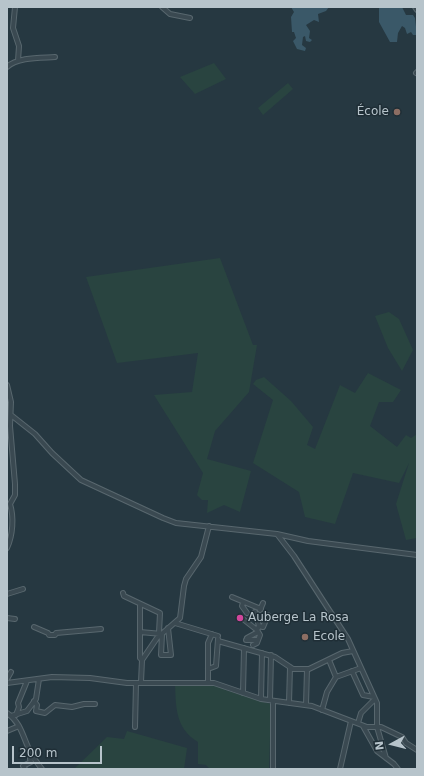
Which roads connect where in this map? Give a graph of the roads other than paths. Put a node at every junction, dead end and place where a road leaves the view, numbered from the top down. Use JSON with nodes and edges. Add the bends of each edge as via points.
{"nodes":[{"id":1,"x":15,"y":7,"type":"edge"},
{"id":2,"x":162,"y":7,"type":"edge"},
{"id":3,"x":415,"y":7,"type":"edge"},
{"id":4,"x":417,"y":10,"type":"edge"},
{"id":5,"x":190,"y":18,"type":"dead end"},
{"id":6,"x":55,"y":57,"type":"dead end"},
{"id":7,"x":18,"y":61,"type":"junction"},
{"id":8,"x":7,"y":67,"type":"edge"},
{"id":9,"x":7,"y":385,"type":"edge"},
{"id":10,"x":11,"y":415,"type":"junction"},
{"id":11,"x":209,"y":526,"type":"junction"},
{"id":12,"x":277,"y":534,"type":"junction"},
{"id":13,"x":7,"y":548,"type":"edge"},
{"id":14,"x":417,"y":556,"type":"edge"},
{"id":15,"x":23,"y":589,"type":"dead end"},
{"id":16,"x":123,"y":593,"type":"dead end"},
{"id":17,"x":7,"y":594,"type":"edge"},
{"id":18,"x":232,"y":597,"type":"dead end"},
{"id":19,"x":243,"y":602,"type":"junction"},
{"id":20,"x":140,"y":604,"type":"junction"},
{"id":21,"x":262,"y":607,"type":"dead end"},
{"id":22,"x":255,"y":612,"type":"dead end"},
{"id":23,"x":247,"y":613,"type":"dead end"},
{"id":24,"x":268,"y":615,"type":"dead end"},
{"id":25,"x":7,"y":618,"type":"edge"},
{"id":26,"x":15,"y":619,"type":"dead end"},
{"id":27,"x":243,"y":619,"type":"dead end"},
{"id":28,"x":175,"y":623,"type":"junction"},
{"id":29,"x":34,"y":627,"type":"dead end"},
{"id":30,"x":168,"y":628,"type":"junction"},
{"id":31,"x":101,"y":629,"type":"dead end"},
{"id":32,"x":258,"y":629,"type":"junction"},
{"id":33,"x":140,"y":632,"type":"junction"},
{"id":34,"x":160,"y":634,"type":"junction"},
{"id":35,"x":212,"y":634,"type":"junction"},
{"id":36,"x":218,"y":637,"type":"junction"},
{"id":37,"x":258,"y":640,"type":"junction"},
{"id":38,"x":253,"y":646,"type":"dead end"},
{"id":39,"x":244,"y":648,"type":"junction"},
{"id":40,"x":353,"y":651,"type":"junction"},
{"id":41,"x":262,"y":653,"type":"junction"},
{"id":42,"x":271,"y":656,"type":"junction"},
{"id":43,"x":142,"y":660,"type":"junction"},
{"id":44,"x":329,"y":660,"type":"junction"},
{"id":45,"x":290,"y":667,"type":"junction"},
{"id":46,"x":361,"y":668,"type":"junction"},
{"id":47,"x":208,"y":669,"type":"junction"},
{"id":48,"x":307,"y":669,"type":"junction"},
{"id":49,"x":352,"y":671,"type":"junction"},
{"id":50,"x":12,"y":672,"type":"dead end"},
{"id":51,"x":336,"y":677,"type":"junction"},
{"id":52,"x":7,"y":679,"type":"edge"},
{"id":53,"x":39,"y":679,"type":"junction"},
{"id":54,"x":28,"y":681,"type":"junction"},
{"id":55,"x":7,"y":683,"type":"edge"},
{"id":56,"x":138,"y":683,"type":"junction"},
{"id":57,"x":208,"y":683,"type":"junction"},
{"id":58,"x":243,"y":693,"type":"junction"},
{"id":59,"x":374,"y":698,"type":"junction"},
{"id":60,"x":261,"y":699,"type":"junction"},
{"id":61,"x":34,"y":701,"type":"junction"},
{"id":62,"x":272,"y":701,"type":"junction"},
{"id":63,"x":289,"y":702,"type":"junction"},
{"id":64,"x":95,"y":704,"type":"dead end"},
{"id":65,"x":306,"y":704,"type":"junction"},
{"id":66,"x":322,"y":710,"type":"junction"},
{"id":67,"x":7,"y":713,"type":"edge"},
{"id":68,"x":14,"y":715,"type":"junction"},
{"id":69,"x":351,"y":721,"type":"junction"},
{"id":70,"x":358,"y":723,"type":"junction"},
{"id":71,"x":19,"y":726,"type":"junction"},
{"id":72,"x":363,"y":726,"type":"junction"},
{"id":73,"x":134,"y":727,"type":"dead end"},
{"id":74,"x":376,"y":727,"type":"junction"},
{"id":75,"x":7,"y":731,"type":"edge"},
{"id":76,"x":417,"y":750,"type":"edge"},
{"id":77,"x":34,"y":757,"type":"junction"},
{"id":78,"x":386,"y":758,"type":"junction"},
{"id":79,"x":25,"y":769,"type":"edge"},
{"id":80,"x":42,"y":769,"type":"edge"},
{"id":81,"x":273,"y":769,"type":"edge"},
{"id":82,"x":340,"y":769,"type":"edge"},
{"id":83,"x":398,"y":769,"type":"edge"}],
"edges":[{"from":1,"to":7,"type":"street","via":[[13,28],[19,46]]},
{"from":2,"to":5,"type":"street","via":[[170,14]]},
{"from":3,"to":4,"type":"street"},
{"from":6,"to":7,"type":"street"},
{"from":7,"to":8,"type":"street","via":[[10,63]]},
{"from":9,"to":10,"type":"street"},
{"from":10,"to":11,"type":"street","via":[[35,434],[86,484],[171,522]]},
{"from":10,"to":13,"type":"street","via":[[16,484],[15,495],[10,504],[13,515]]},
{"from":11,"to":12,"type":"street","via":[[224,530]]},
{"from":11,"to":28,"type":"street","via":[[201,557],[186,579],[180,618]]},
{"from":12,"to":14,"type":"street","via":[[308,541]]},
{"from":12,"to":40,"type":"street","via":[[348,639]]},
{"from":15,"to":17,"type":"street"},
{"from":16,"to":20,"type":"street"},
{"from":18,"to":19,"type":"street"},
{"from":19,"to":21,"type":"street"},
{"from":19,"to":23,"type":"street","via":[[242,606]]},
{"from":20,"to":33,"type":"street"},
{"from":20,"to":34,"type":"street","via":[[160,613]]},
{"from":22,"to":32,"type":"street"},
{"from":24,"to":32,"type":"street","via":[[263,627]]},
{"from":25,"to":26,"type":"street"},
{"from":27,"to":32,"type":"street"},
{"from":28,"to":30,"type":"street"},
{"from":28,"to":35,"type":"street"},
{"from":29,"to":31,"type":"street","via":[[49,635]]},
{"from":30,"to":34,"type":"street"},
{"from":30,"to":34,"type":"street","via":[[171,655],[161,655]]},
{"from":32,"to":37,"type":"street"},
{"from":32,"to":37,"type":"street","via":[[248,640]]},
{"from":33,"to":34,"type":"street"},
{"from":33,"to":43,"type":"street"},
{"from":34,"to":43,"type":"street"},
{"from":35,"to":36,"type":"street"},
{"from":35,"to":47,"type":"street","via":[[208,643]]},
{"from":36,"to":39,"type":"street"},
{"from":36,"to":47,"type":"street","via":[[216,666]]},
{"from":37,"to":38,"type":"street"},
{"from":39,"to":41,"type":"street"},
{"from":39,"to":58,"type":"street"},
{"from":40,"to":44,"type":"street"},
{"from":40,"to":46,"type":"street"},
{"from":41,"to":42,"type":"street"},
{"from":41,"to":60,"type":"street"},
{"from":42,"to":45,"type":"street"},
{"from":42,"to":62,"type":"street"},
{"from":43,"to":56,"type":"street"},
{"from":44,"to":48,"type":"street"},
{"from":44,"to":51,"type":"street"},
{"from":45,"to":48,"type":"street"},
{"from":45,"to":63,"type":"street"},
{"from":46,"to":49,"type":"street"},
{"from":46,"to":59,"type":"street"},
{"from":47,"to":57,"type":"street"},
{"from":48,"to":65,"type":"street"},
{"from":49,"to":51,"type":"street"},
{"from":49,"to":59,"type":"street","via":[[364,695]]},
{"from":50,"to":52,"type":"street"},
{"from":51,"to":66,"type":"street","via":[[327,692]]},
{"from":53,"to":54,"type":"street"},
{"from":53,"to":56,"type":"street","via":[[90,678]]},
{"from":53,"to":61,"type":"street"},
{"from":54,"to":55,"type":"street"},
{"from":54,"to":68,"type":"street"},
{"from":56,"to":57,"type":"street"},
{"from":56,"to":73,"type":"street"},
{"from":57,"to":58,"type":"street"},
{"from":58,"to":60,"type":"street"},
{"from":59,"to":70,"type":"street","via":[[361,712]]},
{"from":59,"to":74,"type":"street","via":[[377,704]]},
{"from":60,"to":62,"type":"street"},
{"from":61,"to":64,"type":"street","via":[[37,705],[36,711],[45,713],[55,705],[72,707]]},
{"from":61,"to":68,"type":"street","via":[[26,712]]},
{"from":62,"to":63,"type":"street"},
{"from":62,"to":81,"type":"street"},
{"from":63,"to":65,"type":"street"},
{"from":65,"to":66,"type":"street"},
{"from":66,"to":69,"type":"street"},
{"from":67,"to":68,"type":"street"},
{"from":68,"to":71,"type":"street"},
{"from":69,"to":70,"type":"street"},
{"from":69,"to":82,"type":"street"},
{"from":70,"to":72,"type":"street"},
{"from":71,"to":75,"type":"street"},
{"from":71,"to":77,"type":"street"},
{"from":72,"to":74,"type":"street"},
{"from":72,"to":78,"type":"street","via":[[374,747]]},
{"from":74,"to":76,"type":"street","via":[[402,737]]},
{"from":74,"to":78,"type":"street"},
{"from":77,"to":79,"type":"street","via":[[24,766]]},
{"from":77,"to":80,"type":"street"},
{"from":78,"to":83,"type":"street"}]}
